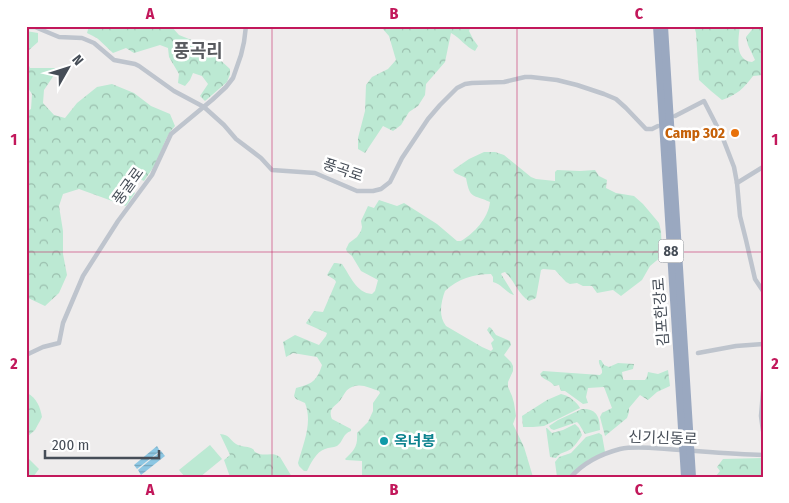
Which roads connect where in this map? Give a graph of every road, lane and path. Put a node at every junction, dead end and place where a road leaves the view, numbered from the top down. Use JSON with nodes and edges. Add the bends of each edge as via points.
{"nodes":[{"id":1,"x":246,"y":26,"type":"edge"},
{"id":2,"x":657,"y":26,"type":"edge"},
{"id":3,"x":664,"y":26,"type":"edge"},
{"id":4,"x":26,"y":27,"type":"edge"},
{"id":5,"x":204,"y":107,"type":"junction"},
{"id":6,"x":675,"y":116,"type":"dead end"},
{"id":7,"x":658,"y":126,"type":"dead end"},
{"id":8,"x":763,"y":167,"type":"edge"},
{"id":9,"x":737,"y":183,"type":"junction"},
{"id":10,"x":763,"y":291,"type":"edge"},
{"id":11,"x":763,"y":344,"type":"edge"},
{"id":12,"x":698,"y":353,"type":"dead end"},
{"id":13,"x":26,"y":355,"type":"edge"},
{"id":14,"x":763,"y":392,"type":"edge"},
{"id":15,"x":762,"y":422,"type":"edge"},
{"id":16,"x":763,"y":430,"type":"edge"},
{"id":17,"x":763,"y":454,"type":"edge"},
{"id":18,"x":571,"y":477,"type":"edge"},
{"id":19,"x":685,"y":477,"type":"edge"},
{"id":20,"x":692,"y":477,"type":"edge"}],
"edges":[{"from":1,"to":5,"type":"street","name":"풍굴로","via":[[242,54],[232,78]]},
{"from":2,"to":19,"type":"highway","name":"김포한강로","number":"88"},
{"from":3,"to":20,"type":"highway","name":"김포한강로","number":"88"},
{"from":4,"to":5,"type":"street","name":"풍곡로","via":[[35,27],[59,37],[87,40],[114,60],[139,66]]},
{"from":5,"to":7,"type":"street","name":"풍곡로","via":[[272,170],[315,173],[361,191],[377,191],[388,185],[432,114],[454,91],[468,83],[527,77],[557,80],[616,99],[646,129]]},
{"from":5,"to":13,"type":"street","name":"풍굴로","via":[[171,134],[152,175],[88,268],[63,323],[59,343]]},
{"from":6,"to":9,"type":"street","via":[[704,101],[722,136]]},
{"from":8,"to":9,"type":"street"},
{"from":9,"to":10,"type":"street","via":[[740,216],[755,278]]},
{"from":11,"to":12,"type":"street"},
{"from":14,"to":15,"type":"street"},
{"from":15,"to":16,"type":"street"},
{"from":17,"to":18,"type":"street","name":"신기신동로","via":[[621,449],[584,464]]}]}
